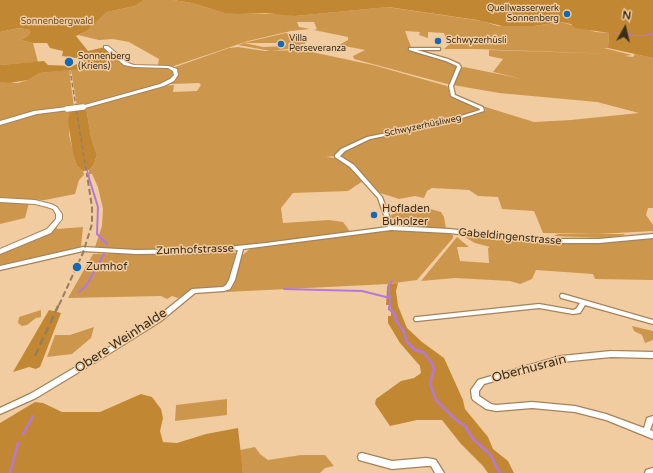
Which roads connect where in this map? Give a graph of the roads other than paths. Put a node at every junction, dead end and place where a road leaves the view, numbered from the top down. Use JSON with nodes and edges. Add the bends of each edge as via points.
{"nodes":[{"id":1,"x":106,"y":46,"type":"dead end"},
{"id":2,"x":439,"y":49,"type":"dead end"},
{"id":3,"x":0,"y":123,"type":"edge"},
{"id":4,"x":0,"y":200,"type":"edge"},
{"id":5,"x":391,"y":228,"type":"junction"},
{"id":6,"x":653,"y":236,"type":"edge"},
{"id":7,"x":241,"y":248,"type":"junction"},
{"id":8,"x":0,"y":252,"type":"edge"},
{"id":9,"x":0,"y":268,"type":"edge"},
{"id":10,"x":563,"y":296,"type":"dead end"},
{"id":11,"x":584,"y":302,"type":"junction"},
{"id":12,"x":417,"y":319,"type":"dead end"},
{"id":13,"x":653,"y":322,"type":"edge"},
{"id":14,"x":653,"y":355,"type":"edge"},
{"id":15,"x":0,"y":411,"type":"edge"},
{"id":16,"x":653,"y":419,"type":"edge"},
{"id":17,"x":650,"y":434,"type":"edge"},
{"id":18,"x":362,"y":457,"type":"dead end"},
{"id":19,"x":653,"y":472,"type":"edge"},
{"id":20,"x":440,"y":473,"type":"edge"},
{"id":21,"x":649,"y":473,"type":"edge"}],
"edges":[{"from":1,"to":3,"type":"street","bridge":true,"via":[[126,64],[166,66],[175,70],[176,75],[162,84],[83,106],[36,112]]},
{"from":2,"to":5,"type":"street","name":"Schwyzerhüsliweg","via":[[410,49],[458,65],[451,86],[453,96],[482,108],[482,111],[443,123],[369,138],[343,150],[337,156],[352,166],[380,198]]},
{"from":4,"to":8,"type":"street","via":[[49,205],[59,214],[56,224],[49,231]]},
{"from":5,"to":6,"type":"street","name":"Gabeldingenstrasse","via":[[449,231],[545,242]]},
{"from":5,"to":7,"type":"street","name":"Zumhofstrasse"},
{"from":7,"to":9,"type":"street","name":"Zumhofstrasse","via":[[136,252],[83,249]]},
{"from":7,"to":15,"type":"street","name":"Obere Weinhalde","via":[[228,287],[194,291],[160,319],[33,396]]},
{"from":10,"to":11,"type":"street"},
{"from":11,"to":12,"type":"street","via":[[578,311],[573,312],[526,306]]},
{"from":11,"to":13,"type":"street"},
{"from":14,"to":17,"type":"street","name":"Oberhusrain","via":[[611,354],[562,360],[481,382],[475,390],[476,398],[489,407],[575,409],[606,417]]},
{"from":16,"to":17,"type":"street","name":"Oberhusrain","via":[[650,420]]},
{"from":18,"to":20,"type":"street","via":[[392,466],[426,462],[436,466]]},
{"from":19,"to":21,"type":"street"}]}
